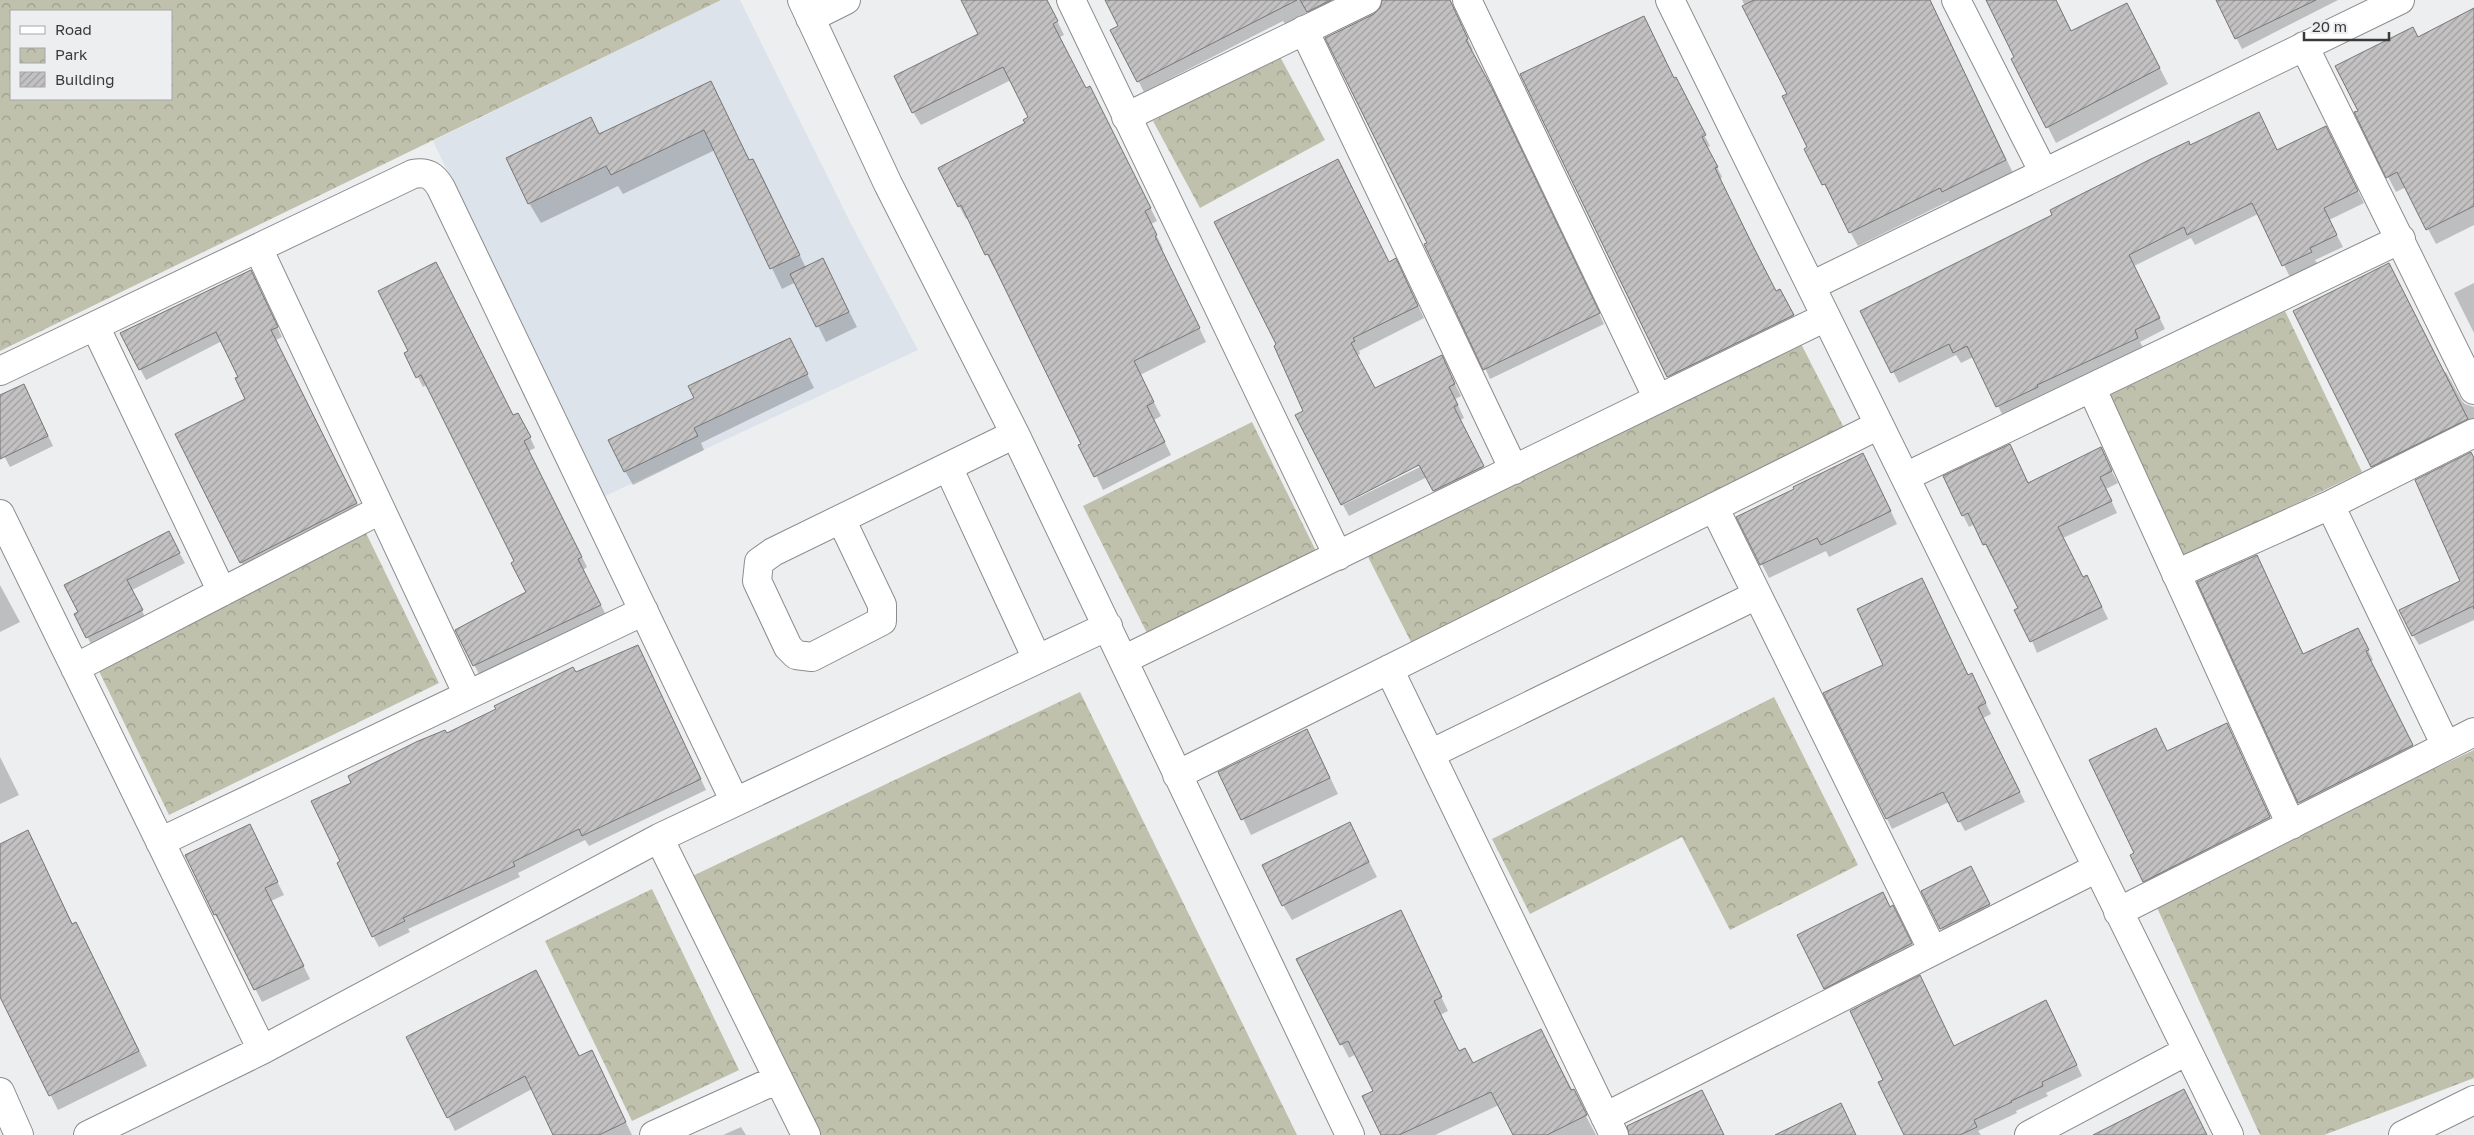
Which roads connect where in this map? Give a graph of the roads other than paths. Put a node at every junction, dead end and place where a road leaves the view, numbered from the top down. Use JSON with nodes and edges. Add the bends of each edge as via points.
{"nodes":[{"id":1,"x":846,"y":0,"type":"edge"},
{"id":2,"x":1071,"y":0,"type":"edge"},
{"id":3,"x":1367,"y":0,"type":"edge"},
{"id":4,"x":1467,"y":0,"type":"edge"},
{"id":5,"x":1670,"y":0,"type":"edge"},
{"id":6,"x":1956,"y":0,"type":"edge"},
{"id":7,"x":2400,"y":0,"type":"edge"},
{"id":8,"x":806,"y":9,"type":"edge"},
{"id":9,"x":1304,"y":30,"type":"junction"},
{"id":10,"x":2304,"y":46,"type":"junction"},
{"id":11,"x":1126,"y":117,"type":"junction"},
{"id":12,"x":2044,"y":173,"type":"junction"},
{"id":13,"x":2401,"y":239,"type":"junction"},
{"id":14,"x":258,"y":248,"type":"junction"},
{"id":15,"x":1811,"y":286,"type":"junction"},
{"id":16,"x":1826,"y":317,"type":"junction"},
{"id":17,"x":95,"y":326,"type":"junction"},
{"id":18,"x":0,"y":372,"type":"edge"},
{"id":19,"x":2092,"y":389,"type":"junction"},
{"id":20,"x":2474,"y":390,"type":"edge"},
{"id":21,"x":1658,"y":399,"type":"junction"},
{"id":22,"x":1879,"y":425,"type":"junction"},
{"id":23,"x":2474,"y":432,"type":"edge"},
{"id":24,"x":1015,"y":434,"type":"junction"},
{"id":25,"x":948,"y":467,"type":"junction"},
{"id":26,"x":1514,"y":470,"type":"junction"},
{"id":27,"x":1905,"y":477,"type":"junction"},
{"id":28,"x":2330,"y":505,"type":"junction"},
{"id":29,"x":1714,"y":507,"type":"junction"},
{"id":30,"x":380,"y":510,"type":"junction"},
{"id":31,"x":0,"y":514,"type":"edge"},
{"id":32,"x":841,"y":519,"type":"junction"},
{"id":33,"x":1338,"y":556,"type":"junction"},
{"id":34,"x":2176,"y":574,"type":"junction"},
{"id":35,"x":222,"y":592,"type":"junction"},
{"id":36,"x":1757,"y":595,"type":"junction"},
{"id":37,"x":644,"y":611,"type":"junction"},
{"id":38,"x":1108,"y":626,"type":"junction"},
{"id":39,"x":1037,"y":659,"type":"junction"},
{"id":40,"x":1123,"y":660,"type":"junction"},
{"id":41,"x":75,"y":668,"type":"junction"},
{"id":42,"x":1389,"y":669,"type":"junction"},
{"id":43,"x":468,"y":695,"type":"junction"},
{"id":44,"x":2474,"y":732,"type":"edge"},
{"id":45,"x":2446,"y":746,"type":"junction"},
{"id":46,"x":1430,"y":754,"type":"junction"},
{"id":47,"x":1177,"y":775,"type":"junction"},
{"id":48,"x":735,"y":802,"type":"junction"},
{"id":49,"x":2291,"y":825,"type":"junction"},
{"id":50,"x":659,"y":838,"type":"junction"},
{"id":51,"x":160,"y":842,"type":"junction"},
{"id":52,"x":2097,"y":868,"type":"junction"},
{"id":53,"x":2118,"y":912,"type":"junction"},
{"id":54,"x":1933,"y":951,"type":"junction"},
{"id":55,"x":262,"y":1050,"type":"junction"},
{"id":56,"x":2187,"y":1051,"type":"junction"},
{"id":57,"x":778,"y":1078,"type":"junction"},
{"id":58,"x":0,"y":1092,"type":"edge"},
{"id":59,"x":2474,"y":1100,"type":"edge"},
{"id":60,"x":1610,"y":1126,"type":"edge"},
{"id":61,"x":20,"y":1135,"type":"edge"},
{"id":62,"x":88,"y":1135,"type":"edge"},
{"id":63,"x":654,"y":1135,"type":"edge"},
{"id":64,"x":806,"y":1135,"type":"edge"},
{"id":65,"x":1350,"y":1135,"type":"edge"},
{"id":66,"x":2029,"y":1135,"type":"edge"},
{"id":67,"x":2229,"y":1135,"type":"edge"},
{"id":68,"x":2403,"y":1135,"type":"edge"}],
"edges":[{"from":1,"to":8,"type":"street"},
{"from":2,"to":11,"type":"street"},
{"from":3,"to":9,"type":"street"},
{"from":4,"to":21,"type":"street"},
{"from":5,"to":15,"type":"street"},
{"from":6,"to":12,"type":"street"},
{"from":7,"to":10,"type":"street"},
{"from":8,"to":24,"type":"street","via":[[888,184]]},
{"from":9,"to":11,"type":"street"},
{"from":9,"to":26,"type":"street"},
{"from":10,"to":12,"type":"street"},
{"from":10,"to":13,"type":"street"},
{"from":11,"to":33,"type":"street"},
{"from":12,"to":15,"type":"street"},
{"from":13,"to":19,"type":"street"},
{"from":13,"to":20,"type":"street"},
{"from":14,"to":17,"type":"street"},
{"from":14,"to":30,"type":"street"},
{"from":14,"to":37,"type":"street","via":[[413,174],[422,172],[436,180]]},
{"from":15,"to":16,"type":"street"},
{"from":16,"to":21,"type":"street"},
{"from":16,"to":22,"type":"street"},
{"from":17,"to":18,"type":"street"},
{"from":17,"to":35,"type":"street"},
{"from":19,"to":27,"type":"street"},
{"from":19,"to":34,"type":"street"},
{"from":21,"to":26,"type":"street"},
{"from":22,"to":27,"type":"street"},
{"from":22,"to":29,"type":"street"},
{"from":23,"to":28,"type":"street"},
{"from":24,"to":25,"type":"street"},
{"from":24,"to":38,"type":"street"},
{"from":25,"to":32,"type":"street"},
{"from":25,"to":39,"type":"street"},
{"from":26,"to":33,"type":"street"},
{"from":27,"to":52,"type":"street"},
{"from":28,"to":34,"type":"street"},
{"from":28,"to":45,"type":"street"},
{"from":29,"to":36,"type":"street"},
{"from":29,"to":42,"type":"street"},
{"from":30,"to":35,"type":"street"},
{"from":30,"to":43,"type":"street"},
{"from":31,"to":41,"type":"street"},
{"from":32,"to":32,"type":"street","via":[[882,605],[882,621],[812,657],[796,655],[788,647],[757,581],[759,562]]},
{"from":33,"to":40,"type":"street"},
{"from":34,"to":49,"type":"street"},
{"from":35,"to":41,"type":"street"},
{"from":36,"to":46,"type":"street"},
{"from":36,"to":54,"type":"street"},
{"from":37,"to":43,"type":"street"},
{"from":37,"to":48,"type":"street"},
{"from":38,"to":39,"type":"street"},
{"from":38,"to":40,"type":"street"},
{"from":39,"to":48,"type":"street"},
{"from":40,"to":47,"type":"street"},
{"from":41,"to":51,"type":"street"},
{"from":42,"to":46,"type":"street"},
{"from":42,"to":47,"type":"street"},
{"from":43,"to":51,"type":"street"},
{"from":44,"to":45,"type":"street"},
{"from":45,"to":49,"type":"street"},
{"from":46,"to":60,"type":"street"},
{"from":47,"to":65,"type":"street"},
{"from":48,"to":50,"type":"street"},
{"from":49,"to":53,"type":"street"},
{"from":50,"to":55,"type":"street"},
{"from":50,"to":57,"type":"street"},
{"from":51,"to":55,"type":"street"},
{"from":52,"to":53,"type":"street"},
{"from":52,"to":54,"type":"street"},
{"from":53,"to":56,"type":"street"},
{"from":54,"to":60,"type":"street"},
{"from":55,"to":62,"type":"street"},
{"from":56,"to":66,"type":"street"},
{"from":56,"to":67,"type":"street"},
{"from":57,"to":63,"type":"street"},
{"from":57,"to":64,"type":"street"},
{"from":58,"to":61,"type":"street"},
{"from":59,"to":68,"type":"street"}]}
